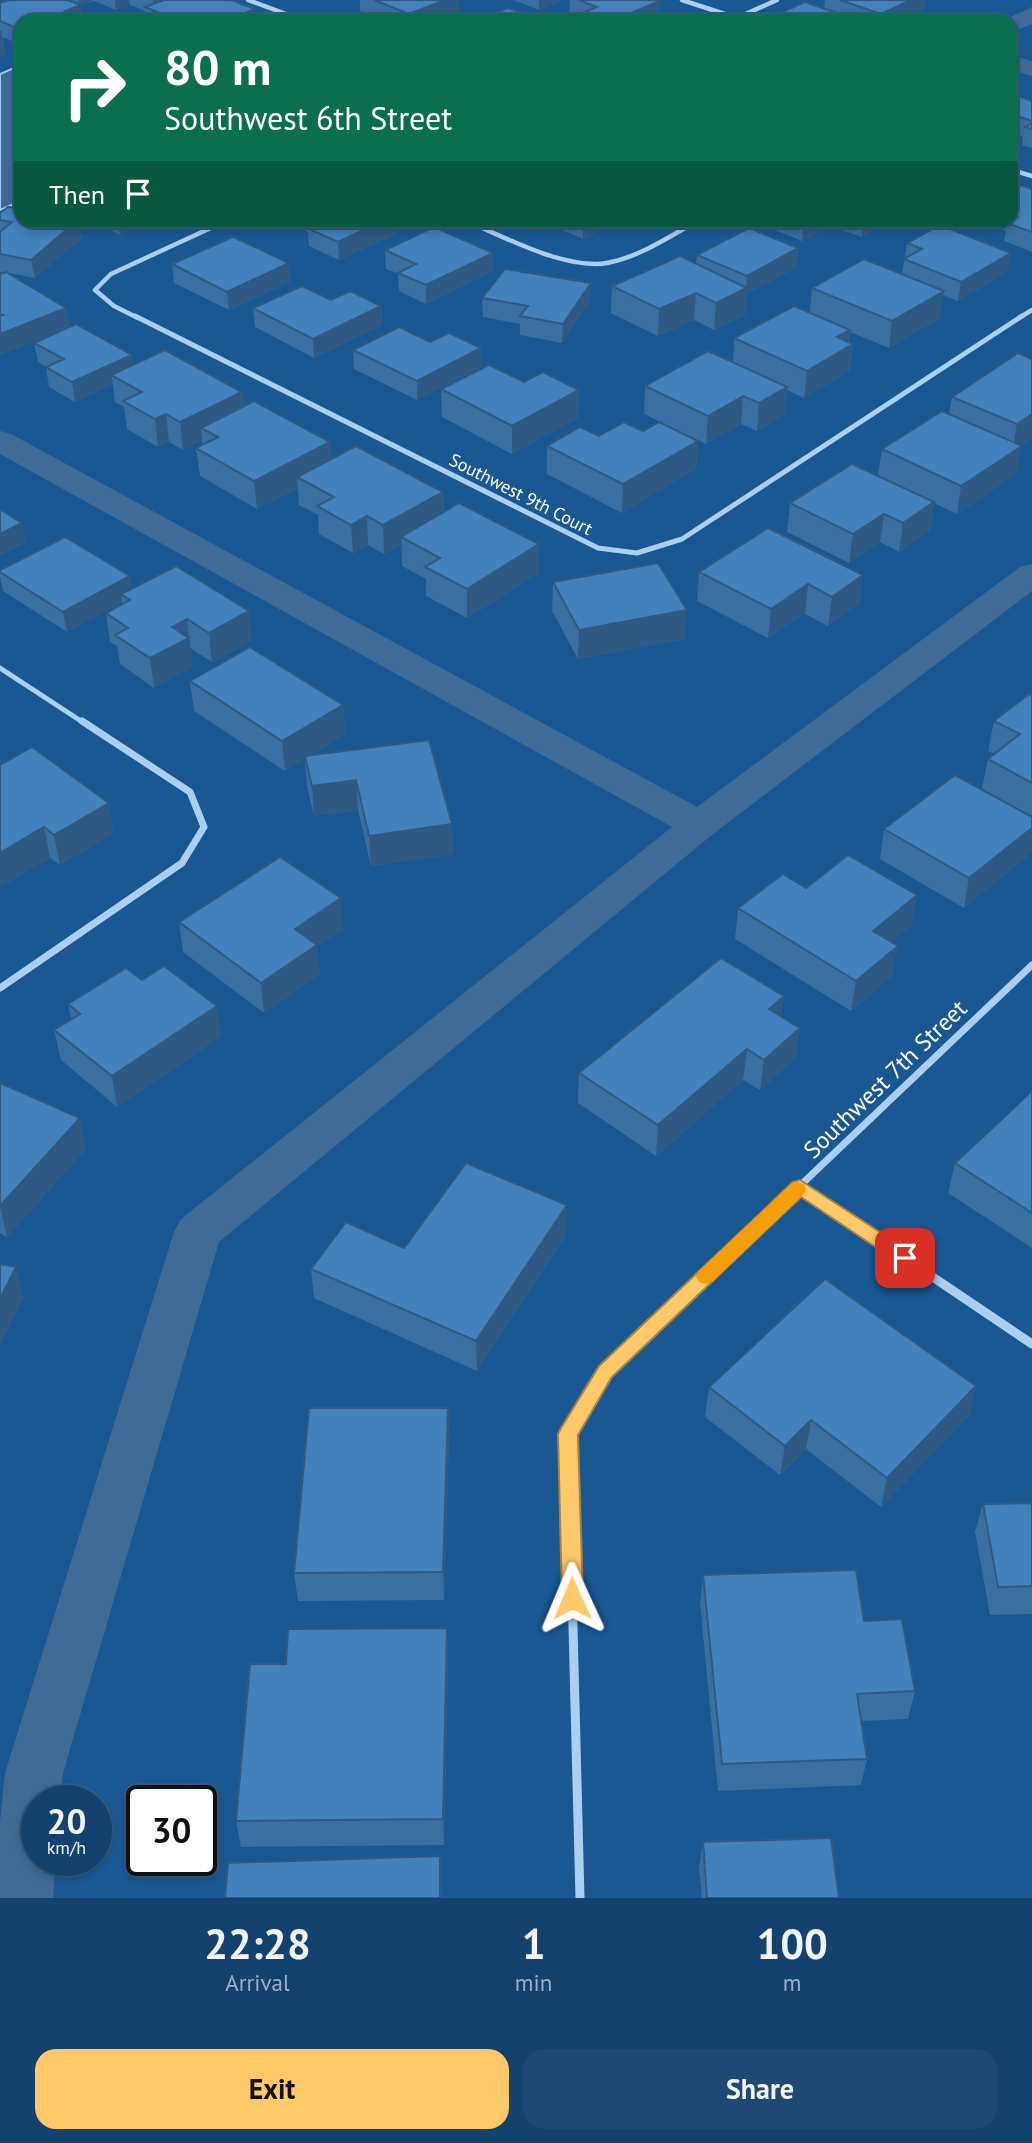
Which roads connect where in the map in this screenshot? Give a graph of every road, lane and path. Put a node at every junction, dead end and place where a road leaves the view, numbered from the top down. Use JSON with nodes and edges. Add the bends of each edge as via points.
{"nodes":[{"id":1,"x":248,"y":0,"type":"edge"},
{"id":2,"x":682,"y":0,"type":"edge"},
{"id":3,"x":777,"y":0,"type":"edge"},
{"id":4,"x":286,"y":14,"type":"edge"},
{"id":5,"x":725,"y":14,"type":"edge"},
{"id":6,"x":746,"y":14,"type":"edge"},
{"id":7,"x":212,"y":228,"type":"edge"},
{"id":8,"x":484,"y":228,"type":"edge"},
{"id":9,"x":684,"y":228,"type":"edge"},
{"id":10,"x":1032,"y":310,"type":"edge"},
{"id":11,"x":0,"y":668,"type":"edge"},
{"id":12,"x":1032,"y":965,"type":"edge"},
{"id":13,"x":0,"y":988,"type":"edge"},
{"id":14,"x":800,"y":1187,"type":"junction"},
{"id":15,"x":1032,"y":1344,"type":"edge"},
{"id":16,"x":580,"y":1898,"type":"edge"}],
"edges":[{"from":1,"to":4,"type":"street"},
{"from":2,"to":5,"type":"street"},
{"from":3,"to":6,"type":"street"},
{"from":7,"to":10,"type":"street","name":"Southwest 9th Court","via":[[111,274],[95,290],[114,306],[598,548],[637,553],[682,539]]},
{"from":8,"to":9,"type":"street","via":[[558,258],[604,264]]},
{"from":11,"to":13,"type":"street","via":[[190,792],[204,827],[182,863]]},
{"from":12,"to":14,"type":"street","name":"Southwest 7th Street"},
{"from":14,"to":15,"type":"street"},
{"from":14,"to":16,"type":"street","name":"Southwest 7th Street","via":[[605,1371],[568,1434]]}]}
